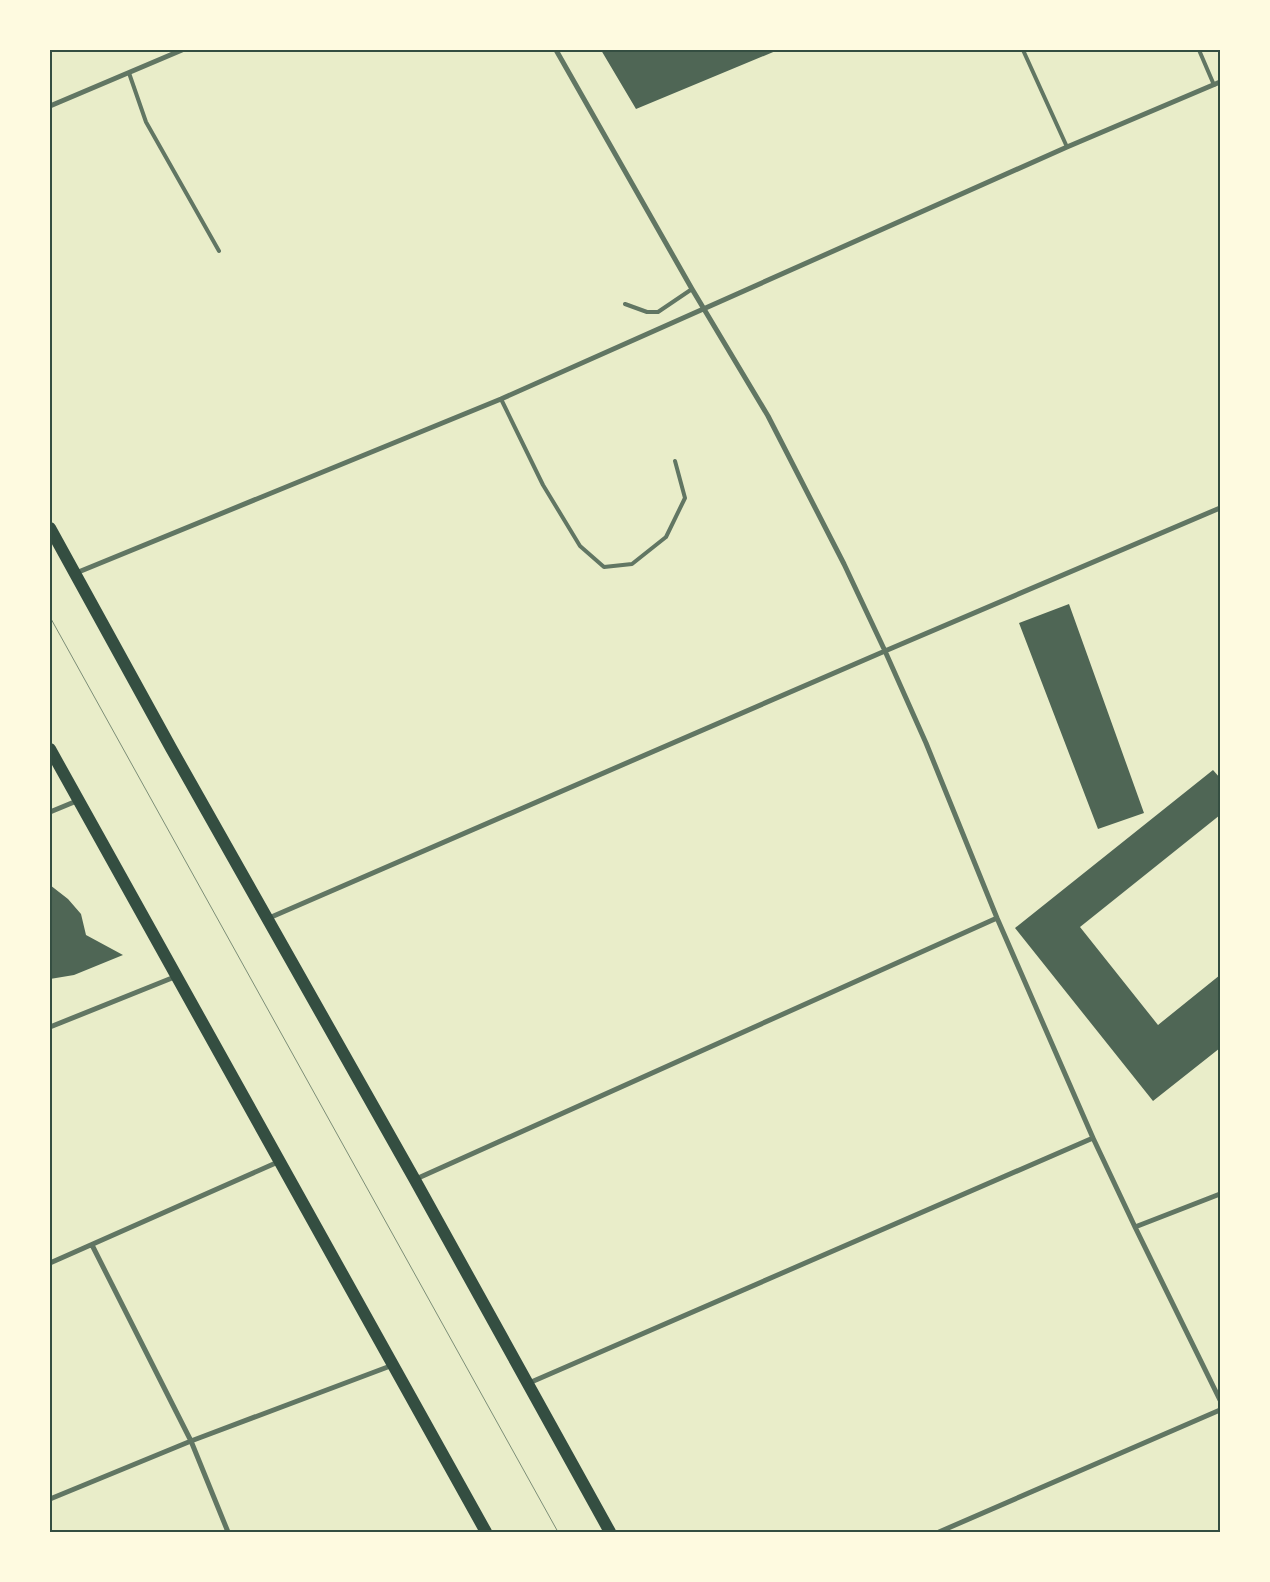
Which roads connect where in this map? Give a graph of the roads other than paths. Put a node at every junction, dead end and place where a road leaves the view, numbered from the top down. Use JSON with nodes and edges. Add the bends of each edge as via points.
{"nodes":[{"id":1,"x":182,"y":50,"type":"edge"},
{"id":2,"x":556,"y":50,"type":"edge"},
{"id":3,"x":1023,"y":50,"type":"edge"},
{"id":4,"x":1199,"y":50,"type":"edge"},
{"id":5,"x":129,"y":73,"type":"junction"},
{"id":6,"x":1220,"y":82,"type":"edge"},
{"id":7,"x":1214,"y":85,"type":"junction"},
{"id":8,"x":50,"y":106,"type":"edge"},
{"id":9,"x":1067,"y":147,"type":"junction"},
{"id":10,"x":219,"y":251,"type":"dead end"},
{"id":11,"x":692,"y":289,"type":"junction"},
{"id":12,"x":626,"y":304,"type":"dead end"},
{"id":13,"x":704,"y":307,"type":"junction"},
{"id":14,"x":501,"y":399,"type":"junction"},
{"id":15,"x":675,"y":461,"type":"dead end"},
{"id":16,"x":1220,"y":508,"type":"edge"},
{"id":17,"x":50,"y":528,"type":"edge"},
{"id":18,"x":76,"y":573,"type":"junction"},
{"id":19,"x":885,"y":651,"type":"junction"},
{"id":20,"x":50,"y":749,"type":"edge"},
{"id":21,"x":79,"y":800,"type":"junction"},
{"id":22,"x":50,"y":812,"type":"edge"},
{"id":23,"x":268,"y":918,"type":"junction"},
{"id":24,"x":997,"y":918,"type":"junction"},
{"id":25,"x":177,"y":976,"type":"junction"},
{"id":26,"x":50,"y":1028,"type":"edge"},
{"id":27,"x":1093,"y":1138,"type":"junction"},
{"id":28,"x":280,"y":1161,"type":"junction"},
{"id":29,"x":415,"y":1180,"type":"junction"},
{"id":30,"x":1220,"y":1194,"type":"edge"},
{"id":31,"x":1135,"y":1227,"type":"junction"},
{"id":32,"x":92,"y":1245,"type":"junction"},
{"id":33,"x":50,"y":1262,"type":"edge"},
{"id":34,"x":394,"y":1365,"type":"junction"},
{"id":35,"x":529,"y":1383,"type":"junction"},
{"id":36,"x":1220,"y":1400,"type":"edge"},
{"id":37,"x":1220,"y":1410,"type":"edge"},
{"id":38,"x":190,"y":1441,"type":"junction"},
{"id":39,"x":50,"y":1499,"type":"edge"},
{"id":40,"x":228,"y":1532,"type":"edge"},
{"id":41,"x":486,"y":1532,"type":"edge"},
{"id":42,"x":610,"y":1532,"type":"edge"},
{"id":43,"x":939,"y":1532,"type":"edge"}],
"edges":[{"from":1,"to":5,"type":"street"},
{"from":2,"to":11,"type":"street"},
{"from":3,"to":9,"type":"lane"},
{"from":4,"to":7,"type":"lane"},
{"from":5,"to":8,"type":"street"},
{"from":5,"to":10,"type":"lane","via":[[146,122]]},
{"from":6,"to":7,"type":"street"},
{"from":7,"to":9,"type":"street"},
{"from":9,"to":13,"type":"street"},
{"from":11,"to":12,"type":"lane","via":[[658,312],[647,312]]},
{"from":11,"to":13,"type":"street"},
{"from":13,"to":14,"type":"street"},
{"from":13,"to":19,"type":"street","via":[[768,416]]},
{"from":14,"to":15,"type":"lane","via":[[543,485],[570,531],[580,546],[604,568],[632,564],[666,537],[685,498]]},
{"from":14,"to":18,"type":"street"},
{"from":16,"to":19,"type":"street"},
{"from":17,"to":18,"type":"main road"},
{"from":18,"to":23,"type":"main road"},
{"from":19,"to":23,"type":"street"},
{"from":19,"to":24,"type":"street"},
{"from":20,"to":21,"type":"main road"},
{"from":21,"to":22,"type":"street"},
{"from":21,"to":25,"type":"main road"},
{"from":23,"to":29,"type":"main road"},
{"from":24,"to":27,"type":"street"},
{"from":24,"to":29,"type":"street"},
{"from":25,"to":26,"type":"street"},
{"from":25,"to":28,"type":"main road"},
{"from":27,"to":31,"type":"street"},
{"from":27,"to":35,"type":"street"},
{"from":28,"to":32,"type":"street"},
{"from":28,"to":34,"type":"main road"},
{"from":29,"to":35,"type":"main road"},
{"from":30,"to":31,"type":"street"},
{"from":31,"to":36,"type":"street"},
{"from":32,"to":33,"type":"street"},
{"from":32,"to":38,"type":"street"},
{"from":34,"to":38,"type":"street"},
{"from":34,"to":41,"type":"main road"},
{"from":35,"to":42,"type":"main road"},
{"from":37,"to":43,"type":"street"},
{"from":38,"to":39,"type":"street"},
{"from":38,"to":40,"type":"street"}]}
